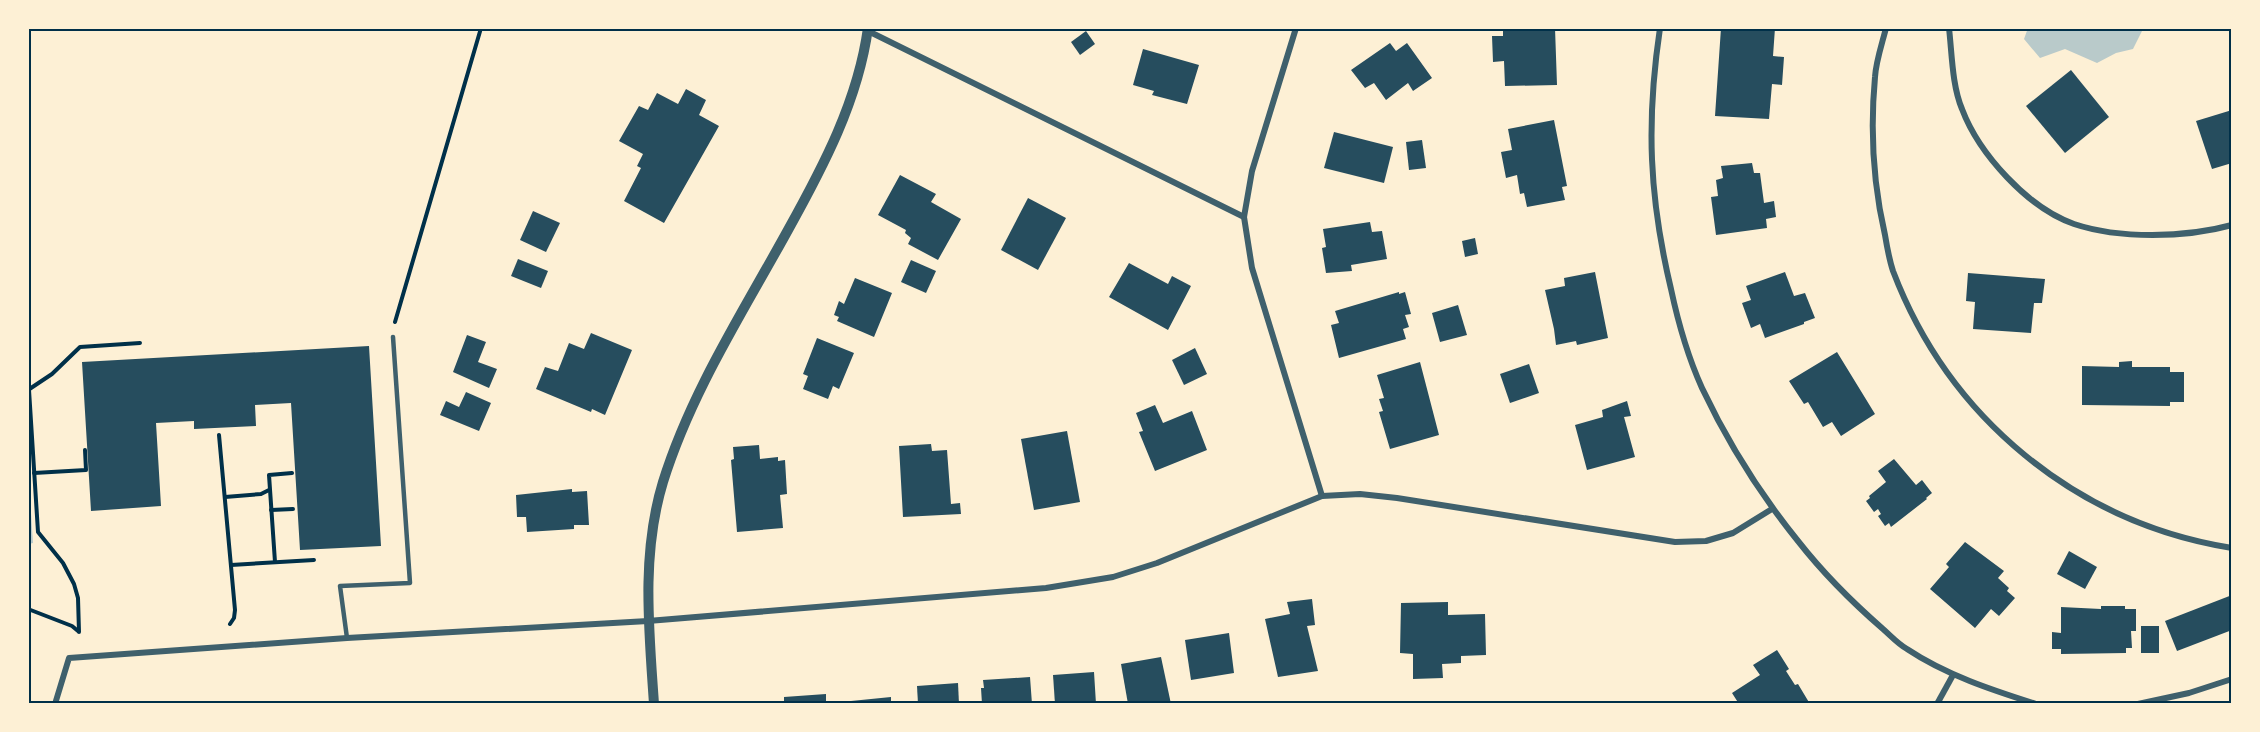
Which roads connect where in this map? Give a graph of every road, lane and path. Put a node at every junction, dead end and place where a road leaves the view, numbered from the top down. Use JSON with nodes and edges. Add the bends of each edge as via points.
{"nodes":[{"id":1,"x":481,"y":28,"type":"edge"},
{"id":2,"x":1296,"y":28,"type":"edge"},
{"id":3,"x":1660,"y":28,"type":"edge"},
{"id":4,"x":1886,"y":28,"type":"edge"},
{"id":5,"x":1949,"y":28,"type":"edge"},
{"id":6,"x":866,"y":29,"type":"edge"},
{"id":7,"x":1244,"y":217,"type":"junction"},
{"id":8,"x":2232,"y":225,"type":"edge"},
{"id":9,"x":393,"y":337,"type":"joint"},
{"id":10,"x":140,"y":343,"type":"dead end"},
{"id":11,"x":29,"y":390,"type":"edge"},
{"id":12,"x":219,"y":435,"type":"dead end"},
{"id":13,"x":85,"y":450,"type":"dead end"},
{"id":14,"x":34,"y":472,"type":"junction"},
{"id":15,"x":292,"y":473,"type":"dead end"},
{"id":16,"x":270,"y":489,"type":"junction"},
{"id":17,"x":1322,"y":496,"type":"junction"},
{"id":18,"x":225,"y":497,"type":"junction"},
{"id":19,"x":293,"y":508,"type":"dead end"},
{"id":20,"x":1772,"y":509,"type":"junction"},
{"id":21,"x":271,"y":510,"type":"junction"},
{"id":22,"x":2232,"y":548,"type":"edge"},
{"id":23,"x":314,"y":560,"type":"dead end"},
{"id":24,"x":275,"y":562,"type":"junction"},
{"id":25,"x":231,"y":565,"type":"junction"},
{"id":26,"x":28,"y":609,"type":"edge"},
{"id":27,"x":648,"y":621,"type":"junction"},
{"id":28,"x":230,"y":624,"type":"dead end"},
{"id":29,"x":347,"y":638,"type":"junction"},
{"id":30,"x":1953,"y":675,"type":"junction"},
{"id":31,"x":2232,"y":679,"type":"edge"},
{"id":32,"x":55,"y":704,"type":"edge"},
{"id":33,"x":654,"y":704,"type":"edge"},
{"id":34,"x":1937,"y":704,"type":"edge"},
{"id":35,"x":2036,"y":704,"type":"edge"},
{"id":36,"x":2138,"y":704,"type":"edge"}],
"edges":[{"from":1,"to":9,"type":"path","via":[[397,312]]},
{"from":2,"to":7,"type":"street","via":[[1252,171]]},
{"from":3,"to":20,"type":"street","via":[[1652,94],[1651,163],[1659,241],[1678,320],[1702,387]]},
{"from":4,"to":22,"type":"street","via":[[1874,85],[1876,200],[1892,269],[1920,332],[1955,385],[2000,435],[2040,469],[2090,500],[2145,526]]},
{"from":5,"to":8,"type":"street","via":[[1961,108],[1980,146],[2010,181],[2042,206],[2073,223],[2114,233],[2159,235]]},
{"from":6,"to":7,"type":"street"},
{"from":6,"to":27,"type":"street","via":[[856,83],[839,130],[815,182],[704,380],[663,483],[653,530]]},
{"from":7,"to":17,"type":"street","via":[[1252,268]]},
{"from":9,"to":29,"type":"lane","via":[[410,583],[339,586]]},
{"from":10,"to":11,"type":"path","via":[[80,347],[52,375]]},
{"from":11,"to":14,"type":"path"},
{"from":12,"to":18,"type":"path"},
{"from":13,"to":14,"type":"path","via":[[86,470]]},
{"from":14,"to":26,"type":"path","via":[[38,531],[74,584],[79,632]]},
{"from":15,"to":16,"type":"path","via":[[269,475]]},
{"from":16,"to":18,"type":"path","via":[[261,494]]},
{"from":16,"to":21,"type":"path"},
{"from":17,"to":20,"type":"street","via":[[1360,494],[1397,498],[1675,542],[1706,541],[1734,533]]},
{"from":17,"to":27,"type":"street","via":[[1113,577],[1046,588]]},
{"from":18,"to":25,"type":"path"},
{"from":19,"to":21,"type":"path"},
{"from":20,"to":30,"type":"street","via":[[1818,567],[1866,615],[1906,649]]},
{"from":21,"to":24,"type":"path"},
{"from":23,"to":24,"type":"path"},
{"from":24,"to":25,"type":"path"},
{"from":25,"to":28,"type":"path","via":[[235,610]]},
{"from":27,"to":29,"type":"street"},
{"from":27,"to":33,"type":"street"},
{"from":29,"to":32,"type":"street","via":[[69,658]]},
{"from":30,"to":34,"type":"street"},
{"from":30,"to":35,"type":"street"},
{"from":31,"to":36,"type":"street"}]}
